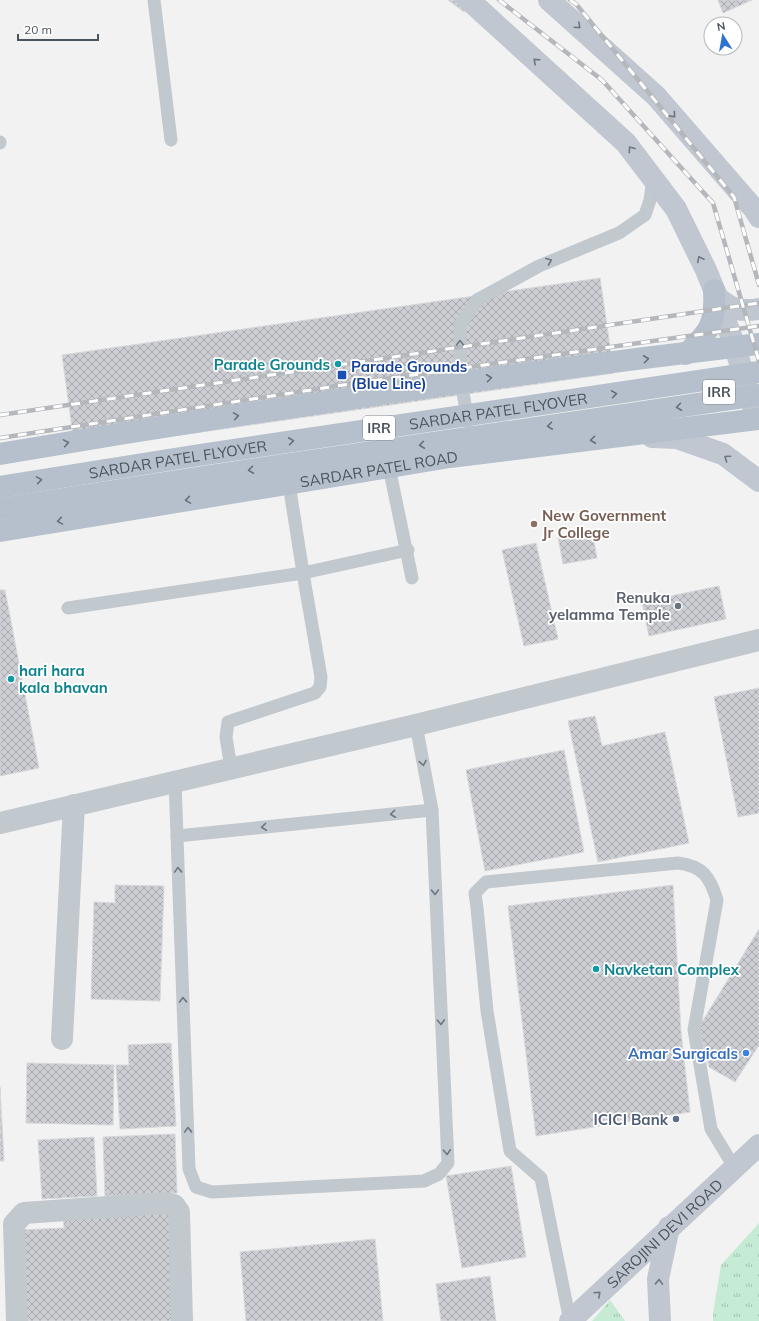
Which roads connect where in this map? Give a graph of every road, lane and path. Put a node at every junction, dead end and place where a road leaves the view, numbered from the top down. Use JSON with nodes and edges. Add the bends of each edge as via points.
{"nodes":[{"id":1,"x":154,"y":0,"type":"edge"},
{"id":2,"x":469,"y":0,"type":"edge"},
{"id":3,"x":549,"y":0,"type":"edge"},
{"id":4,"x":171,"y":140,"type":"dead end"},
{"id":5,"x":653,"y":179,"type":"junction"},
{"id":6,"x":759,"y":217,"type":"edge"},
{"id":7,"x":715,"y":293,"type":"junction"},
{"id":8,"x":759,"y":309,"type":"edge"},
{"id":9,"x":759,"y":344,"type":"edge"},
{"id":10,"x":735,"y":347,"type":"junction"},
{"id":11,"x":686,"y":354,"type":"junction"},
{"id":12,"x":759,"y":372,"type":"edge"},
{"id":13,"x":461,"y":382,"type":"junction"},
{"id":14,"x":759,"y":396,"type":"edge"},
{"id":15,"x":758,"y":419,"type":"edge"},
{"id":16,"x":202,"y":421,"type":"junction"},
{"id":17,"x":684,"y":428,"type":"junction"},
{"id":18,"x":628,"y":436,"type":"junction"},
{"id":19,"x":0,"y":454,"type":"edge"},
{"id":20,"x":474,"y":454,"type":"junction"},
{"id":21,"x":389,"y":467,"type":"junction"},
{"id":22,"x":759,"y":481,"type":"edge"},
{"id":23,"x":289,"y":484,"type":"junction"},
{"id":24,"x":0,"y":486,"type":"edge"},
{"id":25,"x":215,"y":496,"type":"junction"},
{"id":26,"x":0,"y":509,"type":"edge"},
{"id":27,"x":0,"y":530,"type":"edge"},
{"id":28,"x":408,"y":550,"type":"junction"},
{"id":29,"x":303,"y":573,"type":"junction"},
{"id":30,"x":412,"y":578,"type":"dead end"},
{"id":31,"x":68,"y":608,"type":"dead end"},
{"id":32,"x":759,"y":640,"type":"edge"},
{"id":33,"x":416,"y":725,"type":"junction"},
{"id":34,"x":231,"y":768,"type":"junction"},
{"id":35,"x":176,"y":781,"type":"junction"},
{"id":36,"x":74,"y":805,"type":"junction"},
{"id":37,"x":432,"y":810,"type":"junction"},
{"id":38,"x":0,"y":823,"type":"edge"},
{"id":39,"x":177,"y":836,"type":"junction"},
{"id":40,"x":62,"y":1040,"type":"dead end"},
{"id":41,"x":759,"y":1145,"type":"edge"},
{"id":42,"x":734,"y":1167,"type":"junction"},
{"id":43,"x":669,"y":1227,"type":"junction"},
{"id":44,"x":17,"y":1321,"type":"edge"},
{"id":45,"x":182,"y":1321,"type":"edge"},
{"id":46,"x":570,"y":1321,"type":"edge"},
{"id":47,"x":660,"y":1321,"type":"edge"}],
"edges":[{"from":1,"to":4,"type":"lane"},
{"from":5,"to":2,"type":"main road","one_way":true,"via":[[626,143]]},
{"from":3,"to":6,"type":"main road","one_way":true,"via":[[656,96],[714,161]]},
{"from":7,"to":5,"type":"main road","one_way":true,"via":[[676,209]]},
{"from":13,"to":5,"type":"lane","one_way":true,"via":[[460,325],[477,300],[539,266],[619,233],[645,215]]},
{"from":7,"to":8,"type":"main road","via":[[726,305],[744,311]]},
{"from":7,"to":10,"type":"main road"},
{"from":7,"to":11,"type":"main road","via":[[715,311],[708,330]]},
{"from":9,"to":10,"type":"main road","number":"IRR"},
{"from":10,"to":11,"type":"main road","number":"IRR"},
{"from":10,"to":15,"type":"main road"},
{"from":13,"to":11,"type":"main road","number":"IRR","one_way":true},
{"from":11,"to":17,"type":"main road","number":"IRR","via":[[696,356],[712,369],[719,387],[716,406],[703,422]]},
{"from":24,"to":12,"type":"main road","name":"SARDAR PATEL FLYOVER","number":"IRR","one_way":true},
{"from":16,"to":13,"type":"main road","number":"IRR","one_way":true},
{"from":13,"to":20,"type":"lane"},
{"from":14,"to":26,"type":"main road","name":"SARDAR PATEL FLYOVER","number":"IRR","one_way":true},
{"from":15,"to":17,"type":"main road","name":"SARDAR PATEL ROAD","number":"IRR"},
{"from":19,"to":16,"type":"main road","number":"IRR","one_way":true},
{"from":16,"to":25,"type":"main road"},
{"from":17,"to":18,"type":"main road","name":"SARDAR PATEL ROAD","number":"IRR"},
{"from":18,"to":20,"type":"main road","name":"SARDAR PATEL ROAD","number":"IRR","one_way":true},
{"from":22,"to":18,"type":"main road","one_way":true,"via":[[723,454],[677,438]]},
{"from":20,"to":21,"type":"main road","name":"SARDAR PATEL ROAD","number":"IRR"},
{"from":21,"to":23,"type":"main road","name":"SARDAR PATEL ROAD","number":"IRR"},
{"from":21,"to":28,"type":"lane"},
{"from":23,"to":25,"type":"main road","name":"SARDAR PATEL ROAD","number":"IRR"},
{"from":23,"to":29,"type":"lane"},
{"from":25,"to":27,"type":"main road","name":"SARDAR PATEL ROAD","number":"IRR","one_way":true},
{"from":28,"to":29,"type":"lane"},
{"from":28,"to":30,"type":"lane"},
{"from":29,"to":31,"type":"lane"},
{"from":29,"to":34,"type":"lane","via":[[321,677],[320,687],[315,693],[228,722],[226,737]]},
{"from":32,"to":33,"type":"street"},
{"from":33,"to":34,"type":"street"},
{"from":33,"to":37,"type":"lane","one_way":true},
{"from":34,"to":35,"type":"street"},
{"from":35,"to":36,"type":"street"},
{"from":35,"to":39,"type":"lane"},
{"from":36,"to":38,"type":"street"},
{"from":36,"to":40,"type":"street"},
{"from":37,"to":39,"type":"lane","one_way":true},
{"from":37,"to":39,"type":"lane","one_way":true,"via":[[448,1163],[439,1174],[424,1181],[212,1192],[196,1187],[189,1169]]},
{"from":41,"to":42,"type":"main road","name":"SAROJINI DEVI ROAD"},
{"from":42,"to":43,"type":"main road","name":"SAROJINI DEVI ROAD"},
{"from":42,"to":46,"type":"lane","via":[[711,1129],[694,1030],[717,900],[713,884],[702,871],[692,864],[678,863],[486,882],[475,893],[476,908],[488,1011],[510,1151],[541,1178]]},
{"from":46,"to":43,"type":"main road","name":"SAROJINI DEVI ROAD","one_way":true},
{"from":47,"to":43,"type":"main road","one_way":true,"via":[[658,1279]]},
{"from":44,"to":45,"type":"street","via":[[14,1224],[24,1213],[165,1203],[174,1205],[179,1212]]}]}
